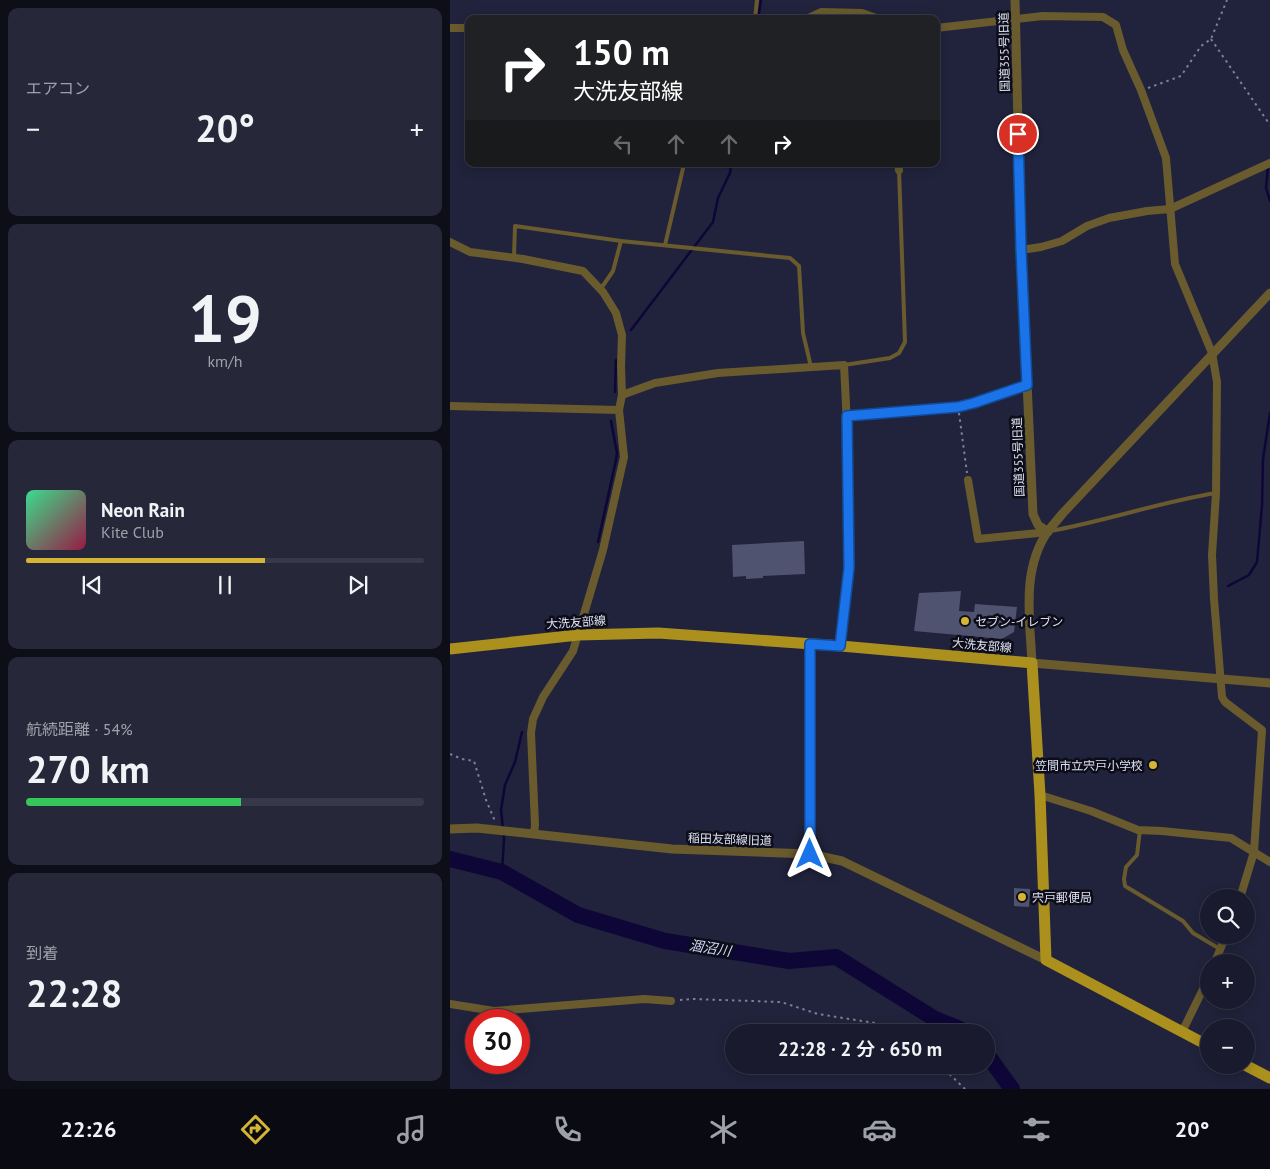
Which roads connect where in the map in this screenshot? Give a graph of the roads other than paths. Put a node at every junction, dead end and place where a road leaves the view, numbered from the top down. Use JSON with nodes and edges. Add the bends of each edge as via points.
{"nodes":[{"id":1,"x":757,"y":0,"type":"edge"},
{"id":2,"x":1015,"y":0,"type":"edge"},
{"id":3,"x":755,"y":15,"type":"edge"},
{"id":4,"x":815,"y":15,"type":"edge"},
{"id":5,"x":833,"y":15,"type":"edge"},
{"id":6,"x":868,"y":15,"type":"edge"},
{"id":7,"x":1016,"y":19,"type":"junction"},
{"id":8,"x":450,"y":28,"type":"edge"},
{"id":9,"x":465,"y":28,"type":"edge"},
{"id":10,"x":940,"y":28,"type":"edge"},
{"id":11,"x":1270,"y":163,"type":"edge"},
{"id":12,"x":683,"y":167,"type":"edge"},
{"id":13,"x":899,"y":167,"type":"edge"},
{"id":14,"x":1170,"y":209,"type":"junction"},
{"id":15,"x":622,"y":241,"type":"junction"},
{"id":16,"x":450,"y":242,"type":"edge"},
{"id":17,"x":665,"y":245,"type":"junction"},
{"id":18,"x":1021,"y":250,"type":"junction"},
{"id":19,"x":514,"y":258,"type":"junction"},
{"id":20,"x":600,"y":290,"type":"junction"},
{"id":21,"x":1270,"y":292,"type":"edge"},
{"id":22,"x":1212,"y":353,"type":"junction"},
{"id":23,"x":844,"y":364,"type":"junction"},
{"id":24,"x":811,"y":367,"type":"junction"},
{"id":25,"x":1027,"y":385,"type":"junction"},
{"id":26,"x":622,"y":395,"type":"junction"},
{"id":27,"x":450,"y":406,"type":"edge"},
{"id":28,"x":619,"y":410,"type":"junction"},
{"id":29,"x":847,"y":416,"type":"junction"},
{"id":30,"x":968,"y":480,"type":"road end"},
{"id":31,"x":1216,"y":493,"type":"junction"},
{"id":32,"x":1048,"y":532,"type":"junction"},
{"id":33,"x":578,"y":635,"type":"junction"},
{"id":34,"x":810,"y":644,"type":"junction"},
{"id":35,"x":840,"y":646,"type":"junction"},
{"id":36,"x":450,"y":649,"type":"edge"},
{"id":37,"x":1032,"y":663,"type":"junction"},
{"id":38,"x":1221,"y":679,"type":"junction"},
{"id":39,"x":1270,"y":683,"type":"edge"},
{"id":40,"x":1040,"y":795,"type":"junction"},
{"id":41,"x":450,"y":829,"type":"edge"},
{"id":42,"x":1140,"y":830,"type":"junction"},
{"id":43,"x":534,"y":833,"type":"junction"},
{"id":44,"x":1254,"y":852,"type":"junction"},
{"id":45,"x":810,"y":854,"type":"junction"},
{"id":46,"x":1270,"y":862,"type":"edge"},
{"id":47,"x":1243,"y":889,"type":"edge"},
{"id":48,"x":1222,"y":944,"type":"edge"},
{"id":49,"x":1220,"y":949,"type":"junction"},
{"id":50,"x":1218,"y":954,"type":"edge"},
{"id":51,"x":1046,"y":960,"type":"junction"},
{"id":52,"x":1200,"y":995,"type":"edge"},
{"id":53,"x":671,"y":1001,"type":"road end"},
{"id":54,"x":450,"y":1004,"type":"edge"},
{"id":55,"x":1182,"y":1032,"type":"junction"},
{"id":56,"x":1200,"y":1041,"type":"edge"},
{"id":57,"x":1255,"y":1070,"type":"edge"},
{"id":58,"x":1270,"y":1078,"type":"edge"}],
"edges":[{"from":1,"to":3,"type":"lane"},
{"from":2,"to":7,"type":"street","name":"国道355号旧道"},
{"from":4,"to":5,"type":"street","via":[[821,12]]},
{"from":5,"to":6,"type":"street"},
{"from":7,"to":10,"type":"street"},
{"from":7,"to":14,"type":"street","via":[[1103,17],[1116,25],[1166,158]]},
{"from":7,"to":18,"type":"street","name":"国道355号旧道"},
{"from":8,"to":9,"type":"street"},
{"from":11,"to":14,"type":"street"},
{"from":12,"to":17,"type":"lane"},
{"from":13,"to":23,"type":"lane","via":[[905,342],[899,353],[890,358]]},
{"from":14,"to":18,"type":"street","via":[[1109,218],[1062,240]]},
{"from":14,"to":22,"type":"street","via":[[1176,264]]},
{"from":15,"to":17,"type":"lane"},
{"from":15,"to":19,"type":"lane","via":[[515,226]]},
{"from":15,"to":20,"type":"lane","via":[[614,271]]},
{"from":16,"to":19,"type":"street","via":[[470,252]]},
{"from":17,"to":24,"type":"lane","via":[[790,258],[799,266],[803,333]]},
{"from":18,"to":25,"type":"street","name":"国道355号旧道"},
{"from":19,"to":20,"type":"street","via":[[583,271]]},
{"from":20,"to":26,"type":"street","via":[[616,313],[622,335]]},
{"from":21,"to":22,"type":"street"},
{"from":22,"to":31,"type":"street","via":[[1217,382]]},
{"from":22,"to":32,"type":"street"},
{"from":23,"to":24,"type":"street"},
{"from":23,"to":29,"type":"street"},
{"from":24,"to":26,"type":"street","via":[[718,373],[655,383]]},
{"from":25,"to":29,"type":"lane","via":[[958,407]]},
{"from":25,"to":32,"type":"street","name":"国道355号旧道","via":[[1033,514],[1038,525]]},
{"from":26,"to":28,"type":"street"},
{"from":27,"to":28,"type":"street"},
{"from":28,"to":33,"type":"street","via":[[624,457],[610,527]]},
{"from":29,"to":35,"type":"street","via":[[849,561]]},
{"from":30,"to":32,"type":"street","via":[[978,539]]},
{"from":31,"to":32,"type":"lane"},
{"from":31,"to":38,"type":"street","via":[[1212,555]]},
{"from":32,"to":37,"type":"street","via":[[1029,578]]},
{"from":33,"to":34,"type":"main road","name":"大洗友部線","via":[[658,633]]},
{"from":33,"to":36,"type":"main road","name":"大洗友部線"},
{"from":33,"to":43,"type":"street","via":[[573,651],[532,719]]},
{"from":34,"to":35,"type":"main road","name":"大洗友部線"},
{"from":34,"to":45,"type":"street"},
{"from":35,"to":37,"type":"main road","name":"大洗友部線"},
{"from":37,"to":38,"type":"street"},
{"from":37,"to":40,"type":"main road"},
{"from":38,"to":39,"type":"street"},
{"from":38,"to":44,"type":"street","via":[[1225,702],[1262,730]]},
{"from":40,"to":42,"type":"street"},
{"from":40,"to":51,"type":"main road"},
{"from":41,"to":43,"type":"street","name":"稲田友部線旧道"},
{"from":42,"to":44,"type":"street","via":[[1231,838]]},
{"from":42,"to":49,"type":"lane","via":[[1137,855],[1126,867],[1125,886],[1183,921],[1192,933]]},
{"from":43,"to":45,"type":"street","name":"稲田友部線旧道","via":[[672,849]]},
{"from":44,"to":46,"type":"street"},
{"from":44,"to":47,"type":"street"},
{"from":45,"to":51,"type":"street","name":"稲田友部線旧道","via":[[842,861]]},
{"from":48,"to":49,"type":"street"},
{"from":49,"to":50,"type":"street"},
{"from":51,"to":55,"type":"main road"},
{"from":52,"to":55,"type":"street"},
{"from":53,"to":54,"type":"street","via":[[644,999],[494,1010]]},
{"from":55,"to":56,"type":"main road"},
{"from":57,"to":58,"type":"main road"}]}
